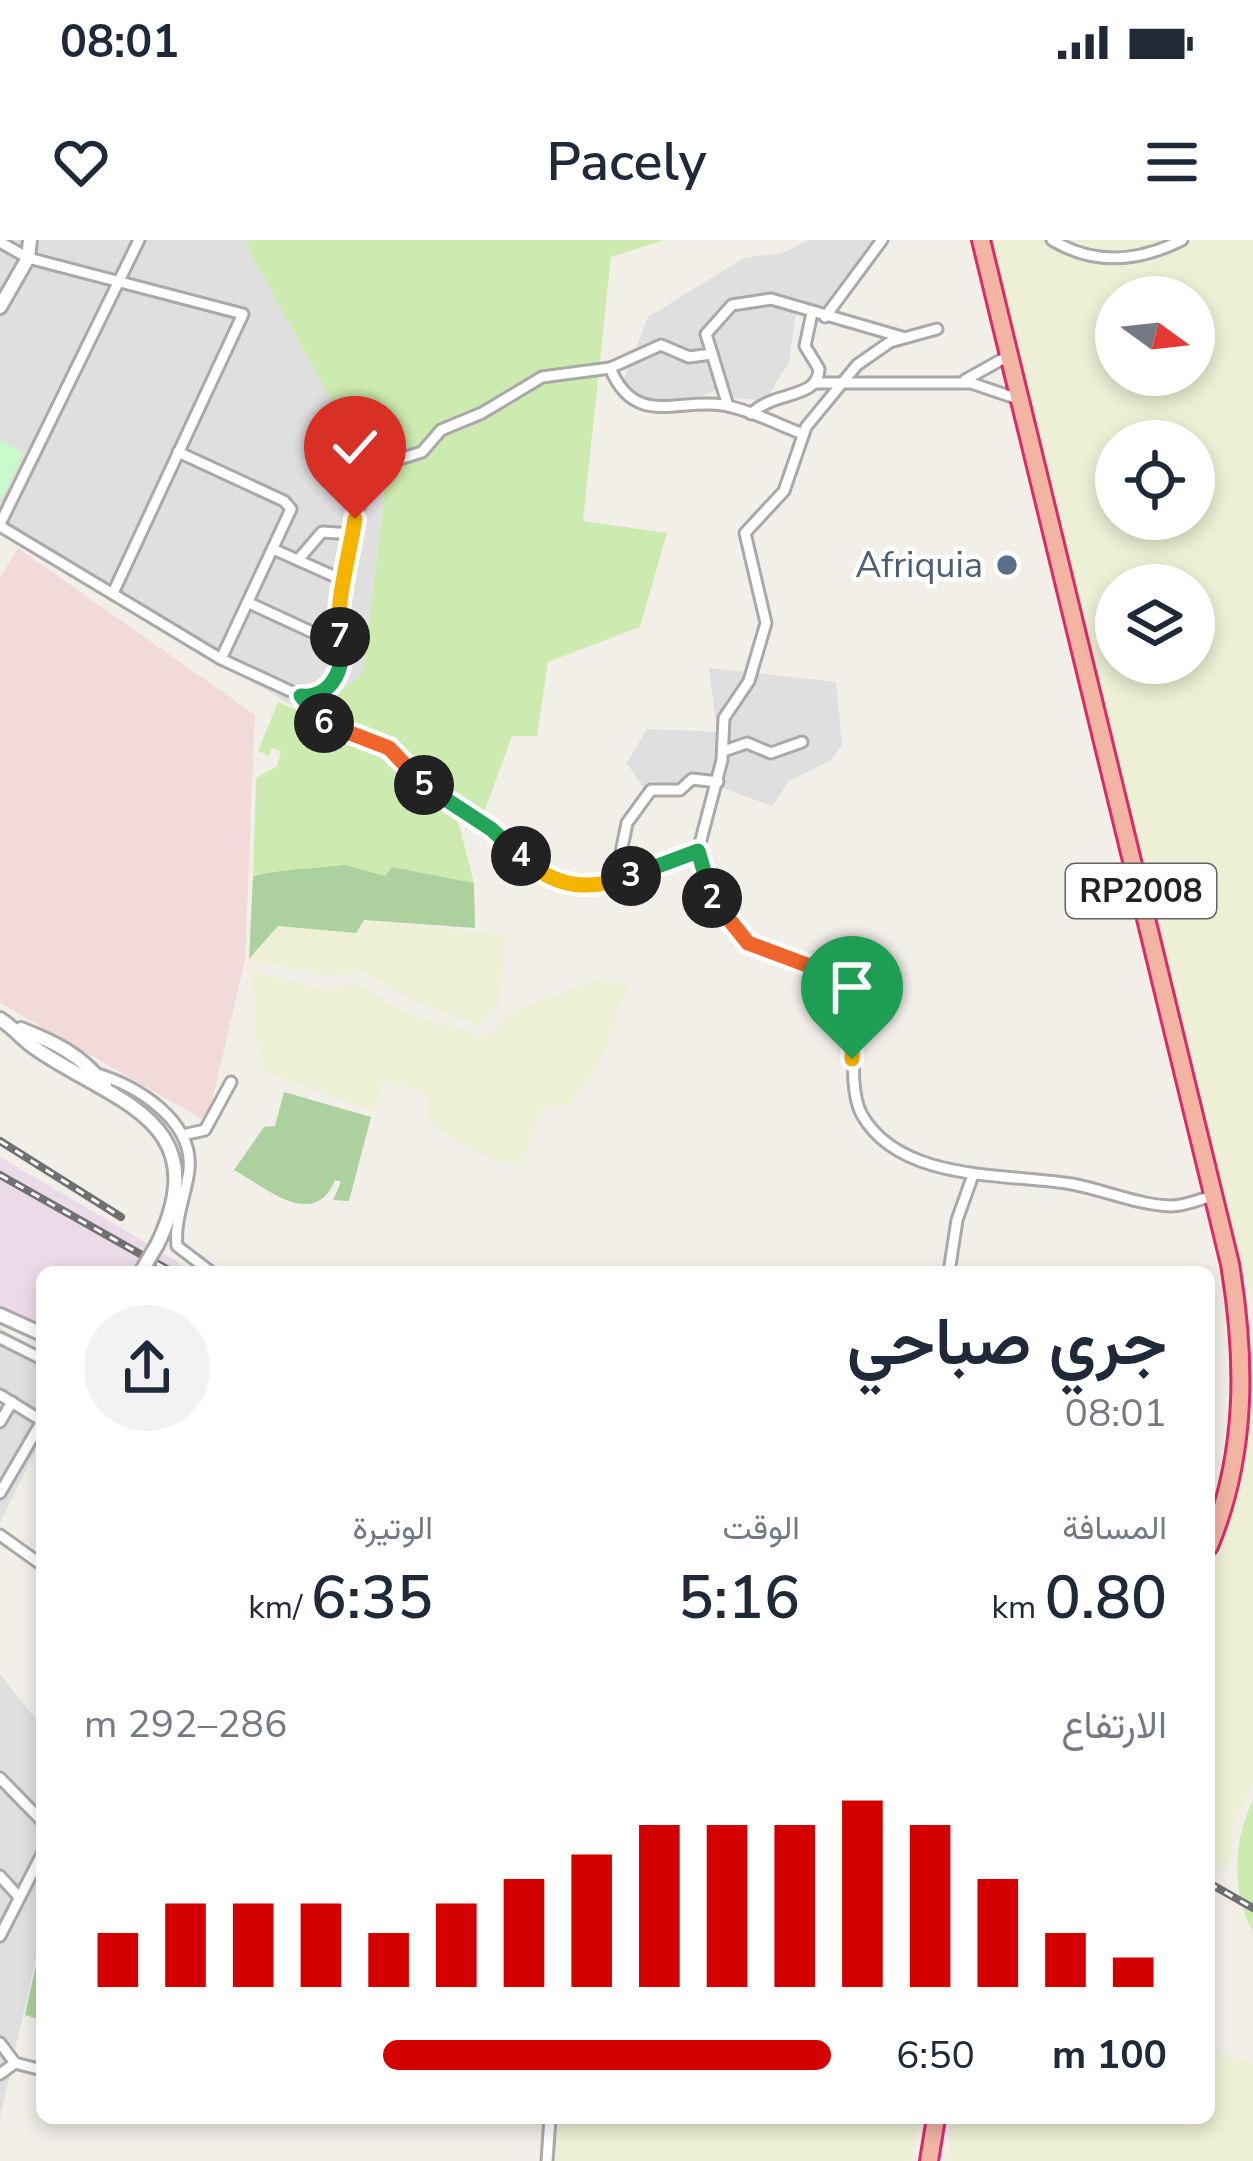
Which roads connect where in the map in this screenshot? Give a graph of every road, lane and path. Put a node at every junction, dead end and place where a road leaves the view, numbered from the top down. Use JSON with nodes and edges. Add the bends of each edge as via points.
{"nodes":[{"id":1,"x":30,"y":240,"type":"edge"},
{"id":2,"x":139,"y":240,"type":"edge"},
{"id":3,"x":882,"y":240,"type":"edge"},
{"id":4,"x":981,"y":240,"type":"edge"},
{"id":5,"x":1052,"y":240,"type":"edge"},
{"id":6,"x":1182,"y":240,"type":"edge"},
{"id":7,"x":0,"y":242,"type":"edge"},
{"id":8,"x":28,"y":258,"type":"junction"},
{"id":9,"x":122,"y":283,"type":"junction"},
{"id":10,"x":0,"y":307,"type":"edge"},
{"id":11,"x":812,"y":313,"type":"junction"},
{"id":12,"x":825,"y":317,"type":"junction"},
{"id":13,"x":937,"y":329,"type":"dead end"},
{"id":14,"x":902,"y":338,"type":"junction"},
{"id":15,"x":712,"y":353,"type":"junction"},
{"id":16,"x":1010,"y":355,"type":"junction"},
{"id":17,"x":610,"y":368,"type":"junction"},
{"id":18,"x":961,"y":382,"type":"junction"},
{"id":19,"x":817,"y":383,"type":"junction"},
{"id":20,"x":838,"y":386,"type":"junction"},
{"id":21,"x":1022,"y":401,"type":"junction"},
{"id":22,"x":728,"y":406,"type":"junction"},
{"id":23,"x":751,"y":414,"type":"junction"},
{"id":24,"x":803,"y":434,"type":"junction"},
{"id":25,"x":178,"y":452,"type":"junction"},
{"id":26,"x":0,"y":525,"type":"edge"},
{"id":27,"x":353,"y":533,"type":"junction"},
{"id":28,"x":273,"y":549,"type":"junction"},
{"id":29,"x":298,"y":560,"type":"junction"},
{"id":30,"x":347,"y":582,"type":"junction"},
{"id":31,"x":113,"y":593,"type":"junction"},
{"id":32,"x":249,"y":604,"type":"junction"},
{"id":33,"x":342,"y":646,"type":"junction"},
{"id":34,"x":221,"y":659,"type":"junction"},
{"id":35,"x":301,"y":696,"type":"junction"},
{"id":36,"x":802,"y":742,"type":"dead end"},
{"id":37,"x":724,"y":752,"type":"junction"},
{"id":38,"x":718,"y":782,"type":"junction"},
{"id":39,"x":698,"y":851,"type":"junction"},
{"id":40,"x":615,"y":882,"type":"junction"},
{"id":41,"x":4,"y":1022,"type":"edge"},
{"id":42,"x":38,"y":1040,"type":"junction"},
{"id":43,"x":68,"y":1065,"type":"junction"},
{"id":44,"x":94,"y":1073,"type":"junction"},
{"id":45,"x":231,"y":1082,"type":"dead end"},
{"id":46,"x":107,"y":1089,"type":"junction"},
{"id":47,"x":183,"y":1135,"type":"junction"},
{"id":48,"x":973,"y":1175,"type":"junction"},
{"id":49,"x":1215,"y":1196,"type":"junction"},
{"id":50,"x":145,"y":1266,"type":"edge"},
{"id":51,"x":203,"y":1266,"type":"edge"},
{"id":52,"x":950,"y":1266,"type":"edge"},
{"id":53,"x":0,"y":1315,"type":"edge"},
{"id":54,"x":36,"y":1331,"type":"edge"},
{"id":55,"x":1,"y":1338,"type":"edge"},
{"id":56,"x":36,"y":1356,"type":"edge"},
{"id":57,"x":0,"y":1395,"type":"edge"},
{"id":58,"x":12,"y":1402,"type":"junction"},
{"id":59,"x":36,"y":1417,"type":"edge"},
{"id":60,"x":0,"y":1422,"type":"edge"},
{"id":61,"x":36,"y":1431,"type":"edge"},
{"id":62,"x":0,"y":1493,"type":"edge"},
{"id":63,"x":1215,"y":1526,"type":"edge"},
{"id":64,"x":0,"y":1535,"type":"edge"},
{"id":65,"x":36,"y":1560,"type":"edge"},
{"id":66,"x":0,"y":1778,"type":"edge"},
{"id":67,"x":36,"y":1815,"type":"edge"},
{"id":68,"x":36,"y":1865,"type":"edge"},
{"id":69,"x":0,"y":1876,"type":"edge"},
{"id":70,"x":19,"y":1897,"type":"junction"},
{"id":71,"x":0,"y":1936,"type":"edge"},
{"id":72,"x":0,"y":2042,"type":"edge"},
{"id":73,"x":15,"y":2063,"type":"junction"},
{"id":74,"x":36,"y":2068,"type":"edge"},
{"id":75,"x":0,"y":2074,"type":"edge"},
{"id":76,"x":550,"y":2124,"type":"edge"},
{"id":77,"x":935,"y":2124,"type":"edge"},
{"id":78,"x":547,"y":2161,"type":"edge"},
{"id":79,"x":929,"y":2161,"type":"edge"}],
"edges":[{"from":1,"to":8,"type":"street"},
{"from":2,"to":9,"type":"street"},
{"from":3,"to":12,"type":"street"},
{"from":4,"to":16,"type":"highway","number":"RP2008"},
{"from":5,"to":6,"type":"street","via":[[1083,255],[1126,259]]},
{"from":7,"to":8,"type":"street"},
{"from":8,"to":9,"type":"street"},
{"from":8,"to":10,"type":"street"},
{"from":9,"to":25,"type":"street","via":[[243,314]]},
{"from":9,"to":26,"type":"street"},
{"from":11,"to":12,"type":"street"},
{"from":11,"to":15,"type":"street","via":[[771,299],[732,305],[708,328]]},
{"from":11,"to":19,"type":"street","via":[[805,346],[819,369]]},
{"from":12,"to":14,"type":"street"},
{"from":13,"to":14,"type":"street"},
{"from":14,"to":20,"type":"street","via":[[867,356]]},
{"from":15,"to":17,"type":"street","via":[[689,357],[661,345]]},
{"from":15,"to":22,"type":"street"},
{"from":16,"to":18,"type":"street"},
{"from":16,"to":21,"type":"highway","number":"RP2008"},
{"from":17,"to":22,"type":"street","via":[[622,391],[654,407]]},
{"from":17,"to":27,"type":"street","via":[[542,377],[440,430],[422,452],[383,464],[366,487]]},
{"from":18,"to":20,"type":"street"},
{"from":18,"to":21,"type":"street"},
{"from":19,"to":20,"type":"street"},
{"from":19,"to":23,"type":"street"},
{"from":20,"to":24,"type":"street"},
{"from":21,"to":49,"type":"highway","number":"RP2008"},
{"from":22,"to":23,"type":"street"},
{"from":23,"to":24,"type":"street"},
{"from":24,"to":37,"type":"street","via":[[789,483],[745,533],[766,623],[748,681],[724,718]]},
{"from":25,"to":28,"type":"street","via":[[289,504]]},
{"from":25,"to":31,"type":"street"},
{"from":26,"to":31,"type":"street"},
{"from":27,"to":29,"type":"street","via":[[322,532]]},
{"from":27,"to":30,"type":"street"},
{"from":28,"to":29,"type":"street"},
{"from":28,"to":32,"type":"street"},
{"from":29,"to":30,"type":"street"},
{"from":30,"to":33,"type":"street","via":[[338,605]]},
{"from":31,"to":34,"type":"street"},
{"from":32,"to":33,"type":"street"},
{"from":32,"to":34,"type":"street"},
{"from":33,"to":35,"type":"street","via":[[344,662],[324,691]]},
{"from":34,"to":35,"type":"street"},
{"from":35,"to":40,"type":"street","via":[[332,729],[389,748],[430,790],[549,880]]},
{"from":36,"to":37,"type":"street","via":[[770,753],[747,743]]},
{"from":37,"to":38,"type":"street"},
{"from":38,"to":39,"type":"street"},
{"from":38,"to":40,"type":"street","via":[[692,779],[676,790],[651,790],[627,824]]},
{"from":39,"to":40,"type":"street"},
{"from":39,"to":48,"type":"street","via":[[707,889],[740,937],[822,971],[854,998],[851,1084],[864,1118],[915,1156]]},
{"from":41,"to":42,"type":"street"},
{"from":42,"to":43,"type":"street"},
{"from":42,"to":44,"type":"street"},
{"from":43,"to":44,"type":"street"},
{"from":43,"to":46,"type":"street"},
{"from":44,"to":46,"type":"street"},
{"from":44,"to":47,"type":"street","via":[[168,1114]]},
{"from":45,"to":47,"type":"street","via":[[206,1130]]},
{"from":46,"to":50,"type":"street","bridge":true,"via":[[154,1120],[171,1148],[170,1208]]},
{"from":47,"to":51,"type":"street","via":[[189,1164],[176,1246]]},
{"from":48,"to":49,"type":"street","via":[[1040,1179],[1171,1206]]},
{"from":48,"to":52,"type":"street"},
{"from":49,"to":63,"type":"highway","number":"RP2008","via":[[1243,1371],[1234,1462]]},
{"from":53,"to":54,"type":"street"},
{"from":55,"to":56,"type":"street"},
{"from":57,"to":58,"type":"street"},
{"from":58,"to":59,"type":"street"},
{"from":58,"to":60,"type":"street"},
{"from":61,"to":62,"type":"street"},
{"from":64,"to":65,"type":"street"},
{"from":66,"to":67,"type":"street"},
{"from":68,"to":70,"type":"street"},
{"from":69,"to":70,"type":"street"},
{"from":70,"to":71,"type":"street"},
{"from":72,"to":73,"type":"street"},
{"from":73,"to":74,"type":"street"},
{"from":73,"to":75,"type":"street"},
{"from":76,"to":78,"type":"street"},
{"from":77,"to":79,"type":"highway"}]}
